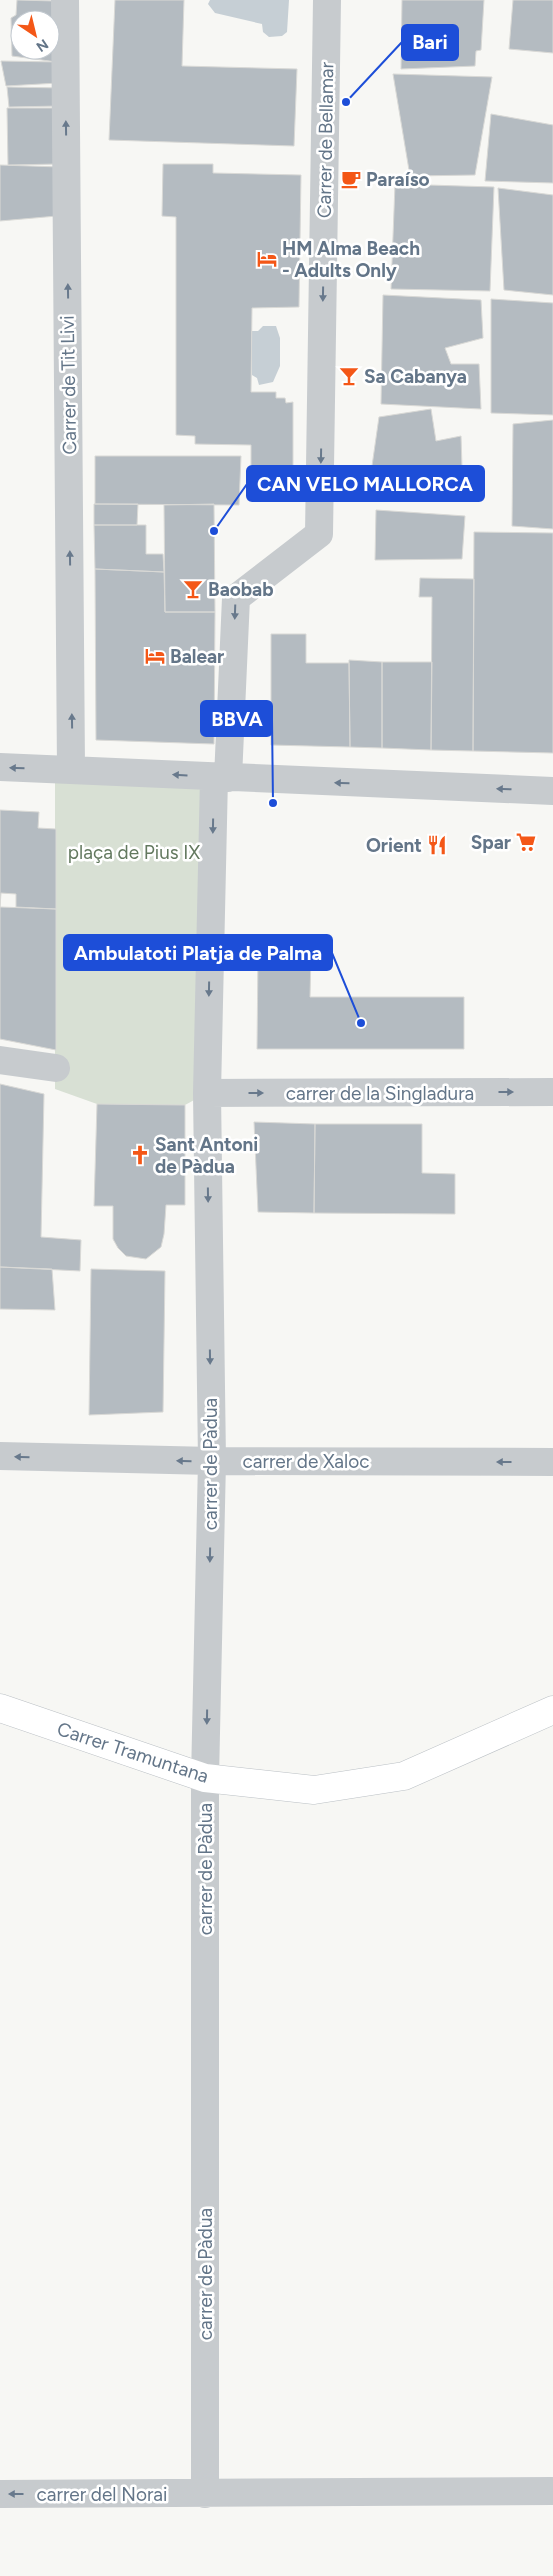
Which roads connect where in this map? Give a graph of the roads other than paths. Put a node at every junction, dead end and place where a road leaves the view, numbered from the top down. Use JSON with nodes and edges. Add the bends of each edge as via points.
{"nodes":[{"id":1,"x":65,"y":0,"type":"edge"},
{"id":2,"x":327,"y":0,"type":"edge"},
{"id":3,"x":0,"y":767,"type":"edge"},
{"id":4,"x":71,"y":769,"type":"junction"},
{"id":5,"x":221,"y":778,"type":"junction"},
{"id":6,"x":553,"y":791,"type":"edge"},
{"id":7,"x":0,"y":1060,"type":"edge"},
{"id":8,"x":56,"y":1068,"type":"dead end"},
{"id":9,"x":553,"y":1092,"type":"edge"},
{"id":10,"x":207,"y":1093,"type":"junction"},
{"id":11,"x":0,"y":1456,"type":"edge"},
{"id":12,"x":212,"y":1461,"type":"junction"},
{"id":13,"x":553,"y":1462,"type":"edge"},
{"id":14,"x":0,"y":1708,"type":"edge"},
{"id":15,"x":553,"y":1710,"type":"edge"},
{"id":16,"x":206,"y":1778,"type":"junction"},
{"id":17,"x":553,"y":2491,"type":"edge"},
{"id":18,"x":0,"y":2494,"type":"edge"},
{"id":19,"x":204,"y":2494,"type":"junction"}],
"edges":[{"from":4,"to":1,"type":"street","name":"Carrer de Tit Livi","one_way":true},
{"from":2,"to":5,"type":"street","name":"Carrer de Bellamar","one_way":true,"via":[[320,534],[236,598]]},
{"from":4,"to":3,"type":"street","one_way":true},
{"from":5,"to":4,"type":"street","one_way":true},
{"from":6,"to":5,"type":"street","one_way":true},
{"from":5,"to":10,"type":"street","one_way":true},
{"from":7,"to":8,"type":"street"},
{"from":10,"to":9,"type":"street","name":"carrer de la Singladura","one_way":true},
{"from":10,"to":12,"type":"street","name":"carrer de Pàdua","one_way":true},
{"from":12,"to":11,"type":"street","name":"carrer de Xaloc","one_way":true},
{"from":13,"to":12,"type":"street","name":"carrer de Xaloc","one_way":true},
{"from":12,"to":16,"type":"street","name":"carrer de Pàdua","one_way":true},
{"from":14,"to":16,"type":"street","name":"Carrer Tramuntana"},
{"from":15,"to":16,"type":"street","name":"Carrer Tramuntana","via":[[404,1776],[314,1790]]},
{"from":16,"to":19,"type":"street","name":"carrer de Pàdua"},
{"from":17,"to":19,"type":"street","name":"carrer del Norai"},
{"from":19,"to":18,"type":"street","name":"carrer del Norai","one_way":true}]}
